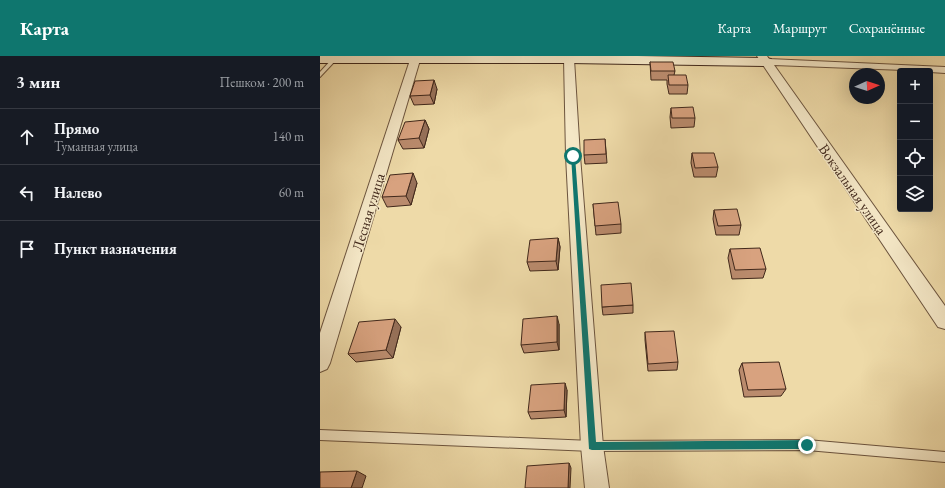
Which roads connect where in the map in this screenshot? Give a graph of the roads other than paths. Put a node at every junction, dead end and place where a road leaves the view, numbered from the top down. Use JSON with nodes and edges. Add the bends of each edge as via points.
{"nodes":[{"id":1,"x":569,"y":59,"type":"junction"},
{"id":2,"x":764,"y":59,"type":"edge"},
{"id":3,"x":320,"y":60,"type":"edge"},
{"id":4,"x":334,"y":60,"type":"junction"},
{"id":5,"x":415,"y":60,"type":"junction"},
{"id":6,"x":945,"y":70,"type":"edge"},
{"id":7,"x":320,"y":75,"type":"edge"},
{"id":8,"x":945,"y":321,"type":"edge"},
{"id":9,"x":320,"y":363,"type":"edge"},
{"id":10,"x":320,"y":436,"type":"edge"},
{"id":11,"x":592,"y":446,"type":"junction"},
{"id":12,"x":945,"y":457,"type":"edge"},
{"id":13,"x":597,"y":488,"type":"edge"}],
"edges":[{"from":1,"to":2,"type":"main road"},
{"from":1,"to":5,"type":"main road"},
{"from":1,"to":11,"type":"street"},
{"from":2,"to":6,"type":"street"},
{"from":2,"to":8,"type":"street","name":"Вокзальная улица"},
{"from":3,"to":4,"type":"main road"},
{"from":4,"to":5,"type":"main road"},
{"from":4,"to":7,"type":"lane"},
{"from":5,"to":9,"type":"street","name":"Лесная улица"},
{"from":10,"to":11,"type":"lane"},
{"from":11,"to":12,"type":"lane","via":[[807,445]]},
{"from":11,"to":13,"type":"street"}]}
